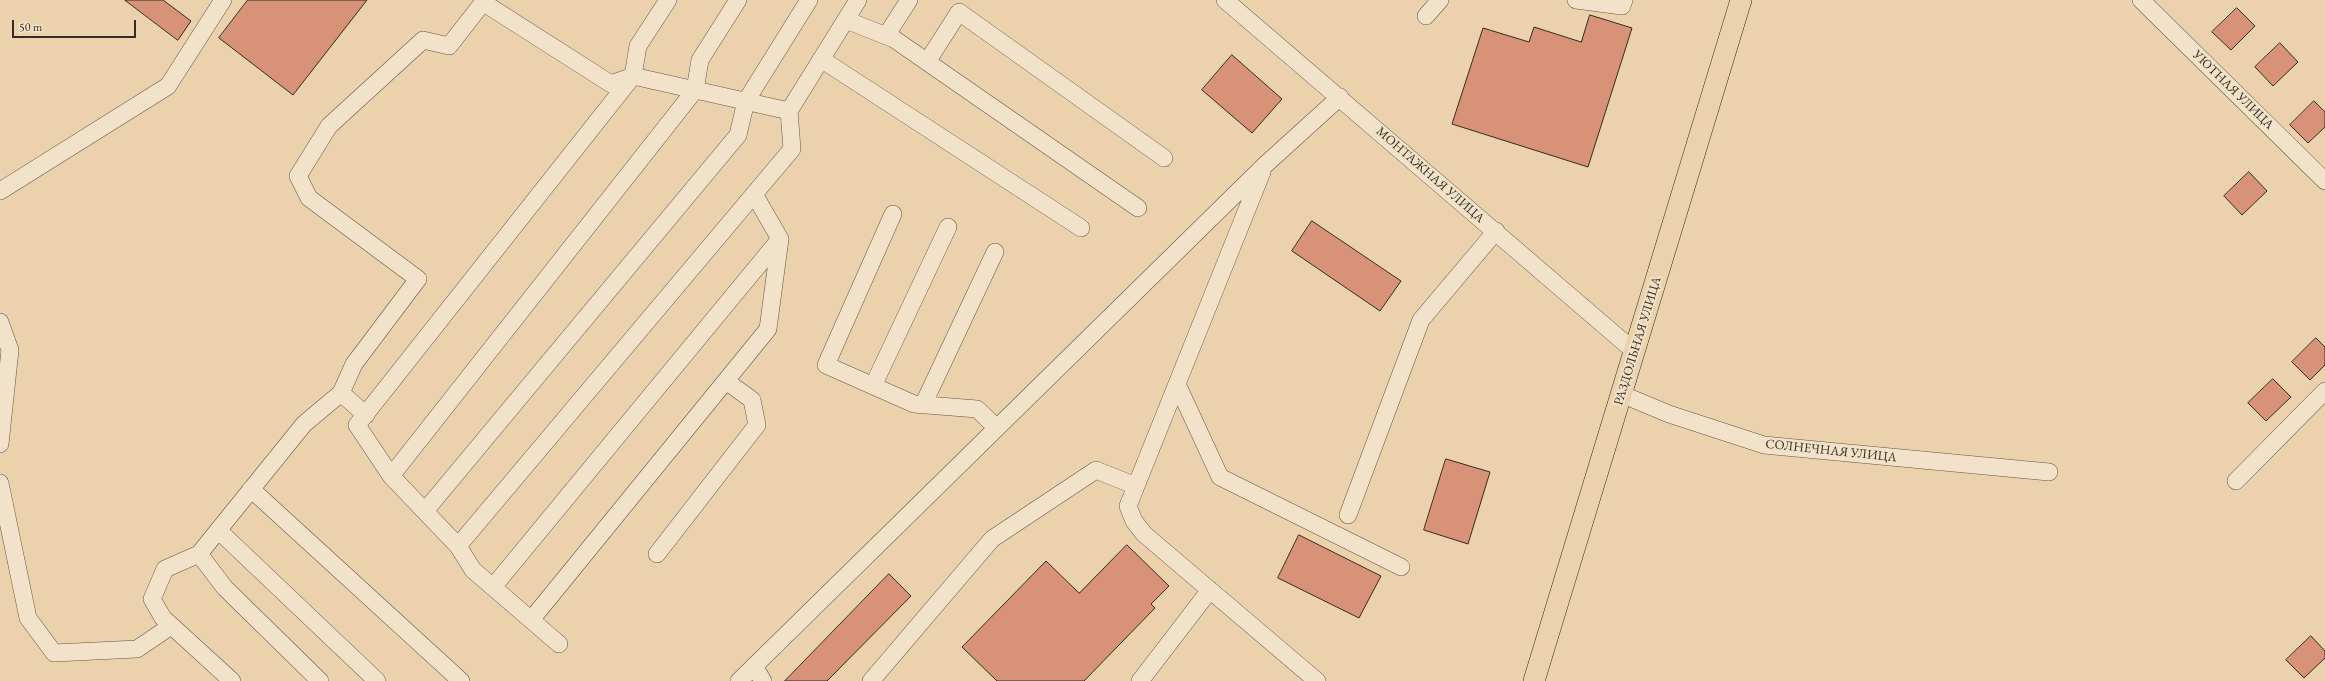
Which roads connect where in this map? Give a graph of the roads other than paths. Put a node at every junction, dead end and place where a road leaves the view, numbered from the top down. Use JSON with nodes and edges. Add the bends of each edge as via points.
{"nodes":[{"id":1,"x":223,"y":0,"type":"edge"},
{"id":2,"x":668,"y":0,"type":"edge"},
{"id":3,"x":738,"y":0,"type":"edge"},
{"id":4,"x":808,"y":0,"type":"edge"},
{"id":5,"x":858,"y":0,"type":"edge"},
{"id":6,"x":909,"y":0,"type":"edge"},
{"id":7,"x":1225,"y":0,"type":"edge"},
{"id":8,"x":1440,"y":0,"type":"edge"},
{"id":9,"x":1576,"y":0,"type":"edge"},
{"id":10,"x":1624,"y":0,"type":"edge"},
{"id":11,"x":1741,"y":0,"type":"edge"},
{"id":12,"x":2141,"y":0,"type":"edge"},
{"id":13,"x":485,"y":1,"type":"edge"},
{"id":14,"x":1426,"y":16,"type":"dead end"},
{"id":15,"x":846,"y":20,"type":"junction"},
{"id":16,"x":886,"y":36,"type":"junction"},
{"id":17,"x":821,"y":59,"type":"junction"},
{"id":18,"x":927,"y":62,"type":"junction"},
{"id":19,"x":633,"y":76,"type":"junction"},
{"id":20,"x":695,"y":90,"type":"junction"},
{"id":21,"x":1340,"y":97,"type":"junction"},
{"id":22,"x":746,"y":101,"type":"junction"},
{"id":23,"x":789,"y":111,"type":"junction"},
{"id":24,"x":1164,"y":158,"type":"dead end"},
{"id":25,"x":1265,"y":165,"type":"junction"},
{"id":26,"x":2325,"y":181,"type":"edge"},
{"id":27,"x":0,"y":191,"type":"edge"},
{"id":28,"x":754,"y":194,"type":"junction"},
{"id":29,"x":1138,"y":208,"type":"dead end"},
{"id":30,"x":893,"y":214,"type":"dead end"},
{"id":31,"x":948,"y":227,"type":"dead end"},
{"id":32,"x":1081,"y":228,"type":"dead end"},
{"id":33,"x":1496,"y":232,"type":"junction"},
{"id":34,"x":780,"y":239,"type":"junction"},
{"id":35,"x":995,"y":252,"type":"dead end"},
{"id":36,"x":0,"y":322,"type":"edge"},
{"id":37,"x":1634,"y":351,"type":"junction"},
{"id":38,"x":726,"y":381,"type":"junction"},
{"id":39,"x":1177,"y":384,"type":"junction"},
{"id":40,"x":873,"y":386,"type":"junction"},
{"id":41,"x":2325,"y":391,"type":"edge"},
{"id":42,"x":341,"y":393,"type":"junction"},
{"id":43,"x":1621,"y":394,"type":"junction"},
{"id":44,"x":923,"y":405,"type":"junction"},
{"id":45,"x":366,"y":415,"type":"junction"},
{"id":46,"x":997,"y":428,"type":"junction"},
{"id":47,"x":0,"y":444,"type":"edge"},
{"id":48,"x":2049,"y":472,"type":"dead end"},
{"id":49,"x":391,"y":476,"type":"junction"},
{"id":50,"x":2236,"y":482,"type":"dead end"},
{"id":51,"x":0,"y":484,"type":"edge"},
{"id":52,"x":1136,"y":486,"type":"junction"},
{"id":53,"x":251,"y":489,"type":"junction"},
{"id":54,"x":425,"y":511,"type":"junction"},
{"id":55,"x":1348,"y":515,"type":"dead end"},
{"id":56,"x":218,"y":530,"type":"junction"},
{"id":57,"x":458,"y":546,"type":"junction"},
{"id":58,"x":199,"y":554,"type":"junction"},
{"id":59,"x":656,"y":554,"type":"dead end"},
{"id":60,"x":1401,"y":567,"type":"dead end"},
{"id":61,"x":493,"y":587,"type":"junction"},
{"id":62,"x":1210,"y":590,"type":"junction"},
{"id":63,"x":531,"y":620,"type":"junction"},
{"id":64,"x":171,"y":626,"type":"junction"},
{"id":65,"x":559,"y":644,"type":"dead end"},
{"id":66,"x":754,"y":666,"type":"junction"},
{"id":67,"x":232,"y":681,"type":"edge"},
{"id":68,"x":320,"y":681,"type":"edge"},
{"id":69,"x":377,"y":681,"type":"edge"},
{"id":70,"x":461,"y":681,"type":"edge"},
{"id":71,"x":739,"y":681,"type":"edge"},
{"id":72,"x":763,"y":681,"type":"edge"},
{"id":73,"x":871,"y":681,"type":"edge"},
{"id":74,"x":1140,"y":681,"type":"edge"},
{"id":75,"x":1317,"y":681,"type":"edge"},
{"id":76,"x":1534,"y":681,"type":"edge"}],
"edges":[{"from":1,"to":27,"type":"street","via":[[168,86]]},
{"from":2,"to":19,"type":"street","via":[[638,46]]},
{"from":3,"to":20,"type":"street","via":[[700,60]]},
{"from":4,"to":22,"type":"street"},
{"from":5,"to":15,"type":"street"},
{"from":6,"to":16,"type":"street"},
{"from":7,"to":21,"type":"street","name":"МОНТАЖНАЯ УЛИЦА"},
{"from":8,"to":14,"type":"street"},
{"from":9,"to":10,"type":"street","via":[[1622,6]]},
{"from":11,"to":37,"type":"main road","name":"РАЗДОЛЬНАЯ УЛИЦА"},
{"from":12,"to":26,"type":"street","name":"УЮТНАЯ УЛИЦА"},
{"from":13,"to":19,"type":"street","via":[[611,84]]},
{"from":13,"to":42,"type":"street","via":[[449,46],[423,40],[329,126],[298,176],[310,198],[418,280],[354,364]]},
{"from":15,"to":16,"type":"street"},
{"from":15,"to":17,"type":"street"},
{"from":16,"to":18,"type":"street"},
{"from":17,"to":23,"type":"street"},
{"from":17,"to":32,"type":"street"},
{"from":18,"to":24,"type":"street","via":[[959,12]]},
{"from":18,"to":29,"type":"street"},
{"from":19,"to":20,"type":"street"},
{"from":19,"to":45,"type":"street"},
{"from":20,"to":22,"type":"street"},
{"from":20,"to":49,"type":"street"},
{"from":21,"to":25,"type":"street"},
{"from":21,"to":33,"type":"street","name":"МОНТАЖНАЯ УЛИЦА"},
{"from":22,"to":23,"type":"street"},
{"from":22,"to":54,"type":"street","via":[[738,135]]},
{"from":23,"to":28,"type":"street","via":[[792,149]]},
{"from":25,"to":39,"type":"street"},
{"from":25,"to":46,"type":"street"},
{"from":28,"to":34,"type":"street"},
{"from":28,"to":57,"type":"street"},
{"from":30,"to":40,"type":"street","via":[[826,365]]},
{"from":31,"to":40,"type":"street"},
{"from":33,"to":37,"type":"street","name":"МОНТАЖНАЯ УЛИЦА"},
{"from":33,"to":55,"type":"street","via":[[1421,320]]},
{"from":34,"to":38,"type":"street","via":[[768,329]]},
{"from":34,"to":61,"type":"street"},
{"from":35,"to":44,"type":"street"},
{"from":36,"to":47,"type":"street","via":[[10,350]]},
{"from":37,"to":43,"type":"main road","name":"РАЗДОЛЬНАЯ УЛИЦА"},
{"from":38,"to":59,"type":"street","via":[[752,400],[757,425]]},
{"from":38,"to":63,"type":"street"},
{"from":39,"to":52,"type":"street"},
{"from":39,"to":60,"type":"street","via":[[1220,477]]},
{"from":40,"to":44,"type":"street","via":[[914,404]]},
{"from":41,"to":50,"type":"street"},
{"from":42,"to":45,"type":"street"},
{"from":42,"to":53,"type":"street","via":[[304,424]]},
{"from":43,"to":48,"type":"street","name":"СОЛНЕЧНАЯ УЛИЦА","via":[[1669,414],[1764,445]]},
{"from":43,"to":76,"type":"main road","name":"РАЗДОЛЬНАЯ УЛИЦА"},
{"from":44,"to":46,"type":"street","via":[[977,409]]},
{"from":45,"to":49,"type":"street","via":[[357,425]]},
{"from":46,"to":66,"type":"street"},
{"from":49,"to":54,"type":"street"},
{"from":51,"to":64,"type":"street","via":[[28,618],[54,653],[137,649]]},
{"from":52,"to":62,"type":"street","via":[[1128,506],[1134,521],[1144,534]]},
{"from":52,"to":73,"type":"street","via":[[1096,470],[992,539]]},
{"from":53,"to":56,"type":"street"},
{"from":53,"to":70,"type":"street"},
{"from":54,"to":57,"type":"street"},
{"from":56,"to":58,"type":"street"},
{"from":56,"to":69,"type":"street"},
{"from":57,"to":61,"type":"street","via":[[473,570]]},
{"from":58,"to":64,"type":"street","via":[[165,569],[152,599]]},
{"from":58,"to":68,"type":"street","via":[[225,588]]},
{"from":61,"to":63,"type":"street"},
{"from":62,"to":74,"type":"street"},
{"from":62,"to":75,"type":"street"},
{"from":63,"to":65,"type":"street"},
{"from":64,"to":67,"type":"street"},
{"from":66,"to":71,"type":"street"},
{"from":66,"to":72,"type":"street"}]}
